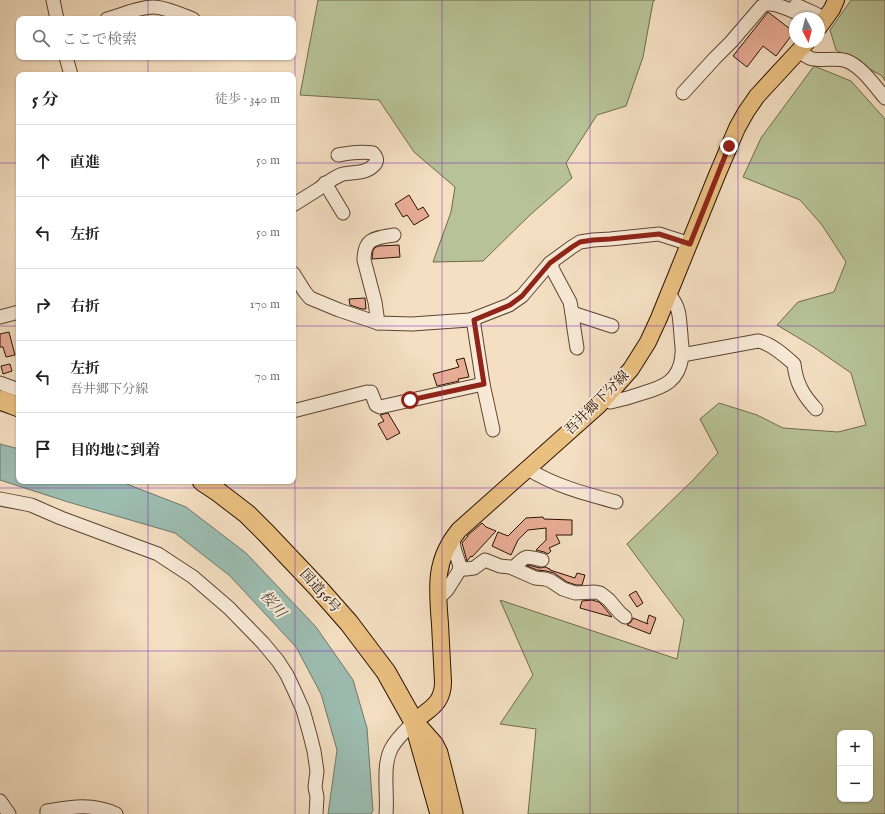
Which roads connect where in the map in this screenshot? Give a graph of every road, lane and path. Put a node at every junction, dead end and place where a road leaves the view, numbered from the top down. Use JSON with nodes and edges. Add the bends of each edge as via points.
{"nodes":[{"id":1,"x":52,"y":0,"type":"edge"},
{"id":2,"x":784,"y":0,"type":"edge"},
{"id":3,"x":836,"y":0,"type":"edge"},
{"id":4,"x":794,"y":12,"type":"edge"},
{"id":5,"x":810,"y":12,"type":"edge"},
{"id":6,"x":820,"y":12,"type":"edge"},
{"id":7,"x":56,"y":16,"type":"edge"},
{"id":8,"x":117,"y":16,"type":"edge"},
{"id":9,"x":185,"y":16,"type":"edge"},
{"id":10,"x":801,"y":48,"type":"edge"},
{"id":11,"x":804,"y":48,"type":"edge"},
{"id":12,"x":67,"y":60,"type":"edge"},
{"id":13,"x":70,"y":72,"type":"edge"},
{"id":14,"x":683,"y":93,"type":"dead end"},
{"id":15,"x":885,"y":98,"type":"edge"},
{"id":16,"x":338,"y":155,"type":"dead end"},
{"id":17,"x":326,"y":183,"type":"junction"},
{"id":18,"x":296,"y":203,"type":"edge"},
{"id":19,"x":343,"y":213,"type":"dead end"},
{"id":20,"x":394,"y":235,"type":"dead end"},
{"id":21,"x":690,"y":244,"type":"junction"},
{"id":22,"x":550,"y":263,"type":"junction"},
{"id":23,"x":296,"y":278,"type":"edge"},
{"id":24,"x":669,"y":294,"type":"junction"},
{"id":25,"x":16,"y":313,"type":"edge"},
{"id":26,"x":572,"y":313,"type":"junction"},
{"id":27,"x":0,"y":317,"type":"edge"},
{"id":28,"x":474,"y":320,"type":"junction"},
{"id":29,"x":378,"y":323,"type":"junction"},
{"id":30,"x":612,"y":326,"type":"dead end"},
{"id":31,"x":578,"y":348,"type":"dead end"},
{"id":32,"x":682,"y":355,"type":"junction"},
{"id":33,"x":0,"y":383,"type":"edge"},
{"id":34,"x":484,"y":384,"type":"junction"},
{"id":35,"x":16,"y":389,"type":"edge"},
{"id":36,"x":605,"y":399,"type":"junction"},
{"id":37,"x":0,"y":400,"type":"edge"},
{"id":38,"x":16,"y":406,"type":"edge"},
{"id":39,"x":816,"y":408,"type":"dead end"},
{"id":40,"x":296,"y":410,"type":"edge"},
{"id":41,"x":493,"y":430,"type":"dead end"},
{"id":42,"x":528,"y":469,"type":"junction"},
{"id":43,"x":206,"y":484,"type":"edge"},
{"id":44,"x":0,"y":499,"type":"edge"},
{"id":45,"x":616,"y":502,"type":"dead end"},
{"id":46,"x":453,"y":538,"type":"junction"},
{"id":47,"x":542,"y":560,"type":"dead end"},
{"id":48,"x":460,"y":568,"type":"junction"},
{"id":49,"x":513,"y":568,"type":"junction"},
{"id":50,"x":438,"y":599,"type":"junction"},
{"id":51,"x":625,"y":617,"type":"dead end"},
{"id":52,"x":414,"y":722,"type":"junction"},
{"id":53,"x":0,"y":801,"type":"edge"},
{"id":54,"x":109,"y":812,"type":"edge"},
{"id":55,"x":8,"y":814,"type":"edge"},
{"id":56,"x":47,"y":814,"type":"edge"},
{"id":57,"x":316,"y":814,"type":"edge"},
{"id":58,"x":386,"y":814,"type":"edge"},
{"id":59,"x":440,"y":814,"type":"edge"},
{"id":60,"x":454,"y":814,"type":"edge"}],
"edges":[{"from":1,"to":7,"type":"street"},
{"from":2,"to":5,"type":"street"},
{"from":3,"to":6,"type":"main road"},
{"from":4,"to":14,"type":"street","via":[[776,5],[762,6]]},
{"from":8,"to":9,"type":"street","via":[[155,7]]},
{"from":10,"to":21,"type":"main road","name":"吾井郷下分線","via":[[757,96],[746,112],[717,174]]},
{"from":11,"to":15,"type":"street","via":[[812,59],[848,61],[870,79]]},
{"from":12,"to":13,"type":"street"},
{"from":16,"to":17,"type":"street","via":[[368,152],[374,153],[376,160],[369,169],[342,175]]},
{"from":17,"to":18,"type":"street"},
{"from":17,"to":19,"type":"street"},
{"from":20,"to":29,"type":"street","via":[[373,239],[366,245],[364,254]]},
{"from":21,"to":22,"type":"street","via":[[659,234],[593,240],[580,242]]},
{"from":21,"to":24,"type":"main road","name":"吾井郷下分線"},
{"from":22,"to":26,"type":"street","via":[[570,302]]},
{"from":22,"to":28,"type":"street","via":[[522,296],[510,305]]},
{"from":23,"to":29,"type":"street","via":[[310,298]]},
{"from":24,"to":32,"type":"street","via":[[678,309]]},
{"from":24,"to":36,"type":"main road","name":"吾井郷下分線","via":[[637,360]]},
{"from":25,"to":27,"type":"street"},
{"from":26,"to":30,"type":"street"},
{"from":26,"to":31,"type":"street"},
{"from":28,"to":29,"type":"street","via":[[412,324]]},
{"from":28,"to":34,"type":"street"},
{"from":32,"to":36,"type":"street","via":[[677,374],[661,388],[610,402]]},
{"from":32,"to":39,"type":"street","via":[[761,342],[776,349],[794,364],[795,375],[804,395]]},
{"from":33,"to":35,"type":"street"},
{"from":34,"to":40,"type":"street","via":[[380,407],[376,405],[369,392]]},
{"from":34,"to":41,"type":"street"},
{"from":36,"to":42,"type":"main road","name":"吾井郷下分線"},
{"from":37,"to":38,"type":"highway"},
{"from":42,"to":45,"type":"street","via":[[552,482]]},
{"from":42,"to":46,"type":"main road","name":"吾井郷下分線"},
{"from":43,"to":52,"type":"highway","name":"国道56号","via":[[247,514],[319,589],[386,672]]},
{"from":44,"to":57,"type":"street","via":[[31,505],[158,554],[192,577],[229,608],[278,661],[298,698],[314,751],[317,771]]},
{"from":46,"to":48,"type":"street"},
{"from":46,"to":50,"type":"main road","name":"吾井郷下分線","via":[[439,569]]},
{"from":47,"to":49,"type":"street","via":[[526,557]]},
{"from":48,"to":49,"type":"street","via":[[474,568],[484,560]]},
{"from":48,"to":50,"type":"street","via":[[452,584]]},
{"from":49,"to":51,"type":"street","via":[[535,578],[551,581],[575,593],[600,593]]},
{"from":50,"to":52,"type":"main road","name":"吾井郷下分線","via":[[443,693],[433,707]]},
{"from":52,"to":58,"type":"street","via":[[392,747],[388,756]]},
{"from":52,"to":59,"type":"highway","name":"国道56号"},
{"from":52,"to":60,"type":"highway","name":"国道56号","via":[[438,753]]},
{"from":53,"to":55,"type":"street"},
{"from":54,"to":56,"type":"street","via":[[86,806],[47,811]]}]}
